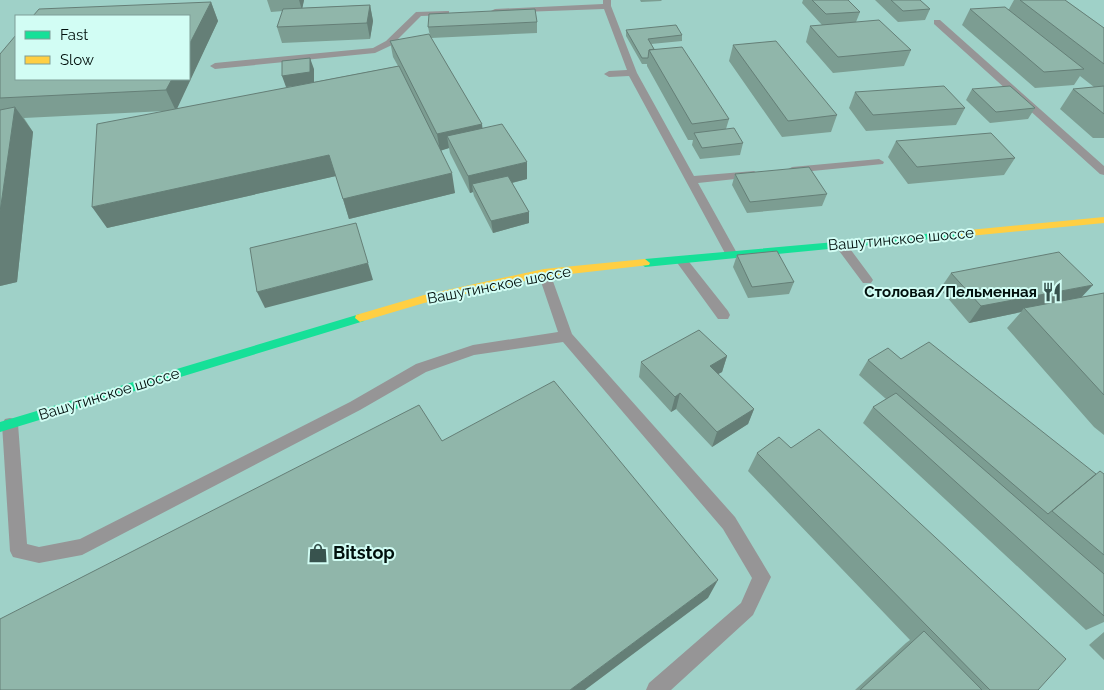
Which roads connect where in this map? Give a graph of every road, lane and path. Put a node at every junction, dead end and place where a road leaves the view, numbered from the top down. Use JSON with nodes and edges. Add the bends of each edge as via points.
{"nodes":[{"id":1,"x":607,"y":3,"type":"edge"},
{"id":2,"x":488,"y":11,"type":"edge"},
{"id":3,"x":458,"y":12,"type":"edge"},
{"id":4,"x":937,"y":22,"type":"dead end"},
{"id":5,"x":215,"y":66,"type":"dead end"},
{"id":6,"x":632,"y":73,"type":"junction"},
{"id":7,"x":609,"y":74,"type":"dead end"},
{"id":8,"x":878,"y":162,"type":"dead end"},
{"id":9,"x":1104,"y":172,"type":"edge"},
{"id":10,"x":692,"y":180,"type":"junction"},
{"id":11,"x":1104,"y":220,"type":"edge"},
{"id":12,"x":841,"y":245,"type":"junction"},
{"id":13,"x":732,"y":255,"type":"junction"},
{"id":14,"x":682,"y":261,"type":"junction"},
{"id":15,"x":544,"y":273,"type":"junction"},
{"id":16,"x":867,"y":280,"type":"dead end"},
{"id":17,"x":723,"y":315,"type":"dead end"},
{"id":18,"x":566,"y":336,"type":"junction"},
{"id":19,"x":5,"y":425,"type":"edge"},
{"id":20,"x":656,"y":690,"type":"edge"}],
"edges":[{"from":1,"to":2,"type":"lane"},
{"from":1,"to":6,"type":"lane"},
{"from":3,"to":5,"type":"lane","via":[[419,14],[388,43],[375,50]]},
{"from":4,"to":9,"type":"lane"},
{"from":6,"to":7,"type":"lane"},
{"from":6,"to":10,"type":"lane"},
{"from":8,"to":10,"type":"lane"},
{"from":10,"to":13,"type":"lane"},
{"from":11,"to":12,"type":"street","name":"Вашутинское шоссе"},
{"from":12,"to":13,"type":"street","name":"Вашутинское шоссе"},
{"from":12,"to":16,"type":"lane"},
{"from":13,"to":14,"type":"street","name":"Вашутинское шоссе"},
{"from":14,"to":15,"type":"street","name":"Вашутинское шоссе"},
{"from":14,"to":17,"type":"lane"},
{"from":15,"to":18,"type":"lane"},
{"from":15,"to":19,"type":"street","name":"Вашутинское шоссе","via":[[424,299]]},
{"from":18,"to":19,"type":"lane","via":[[473,350],[421,368],[355,406],[82,547],[39,556],[19,551]]},
{"from":18,"to":20,"type":"lane","via":[[729,523],[762,577],[747,609]]}]}
